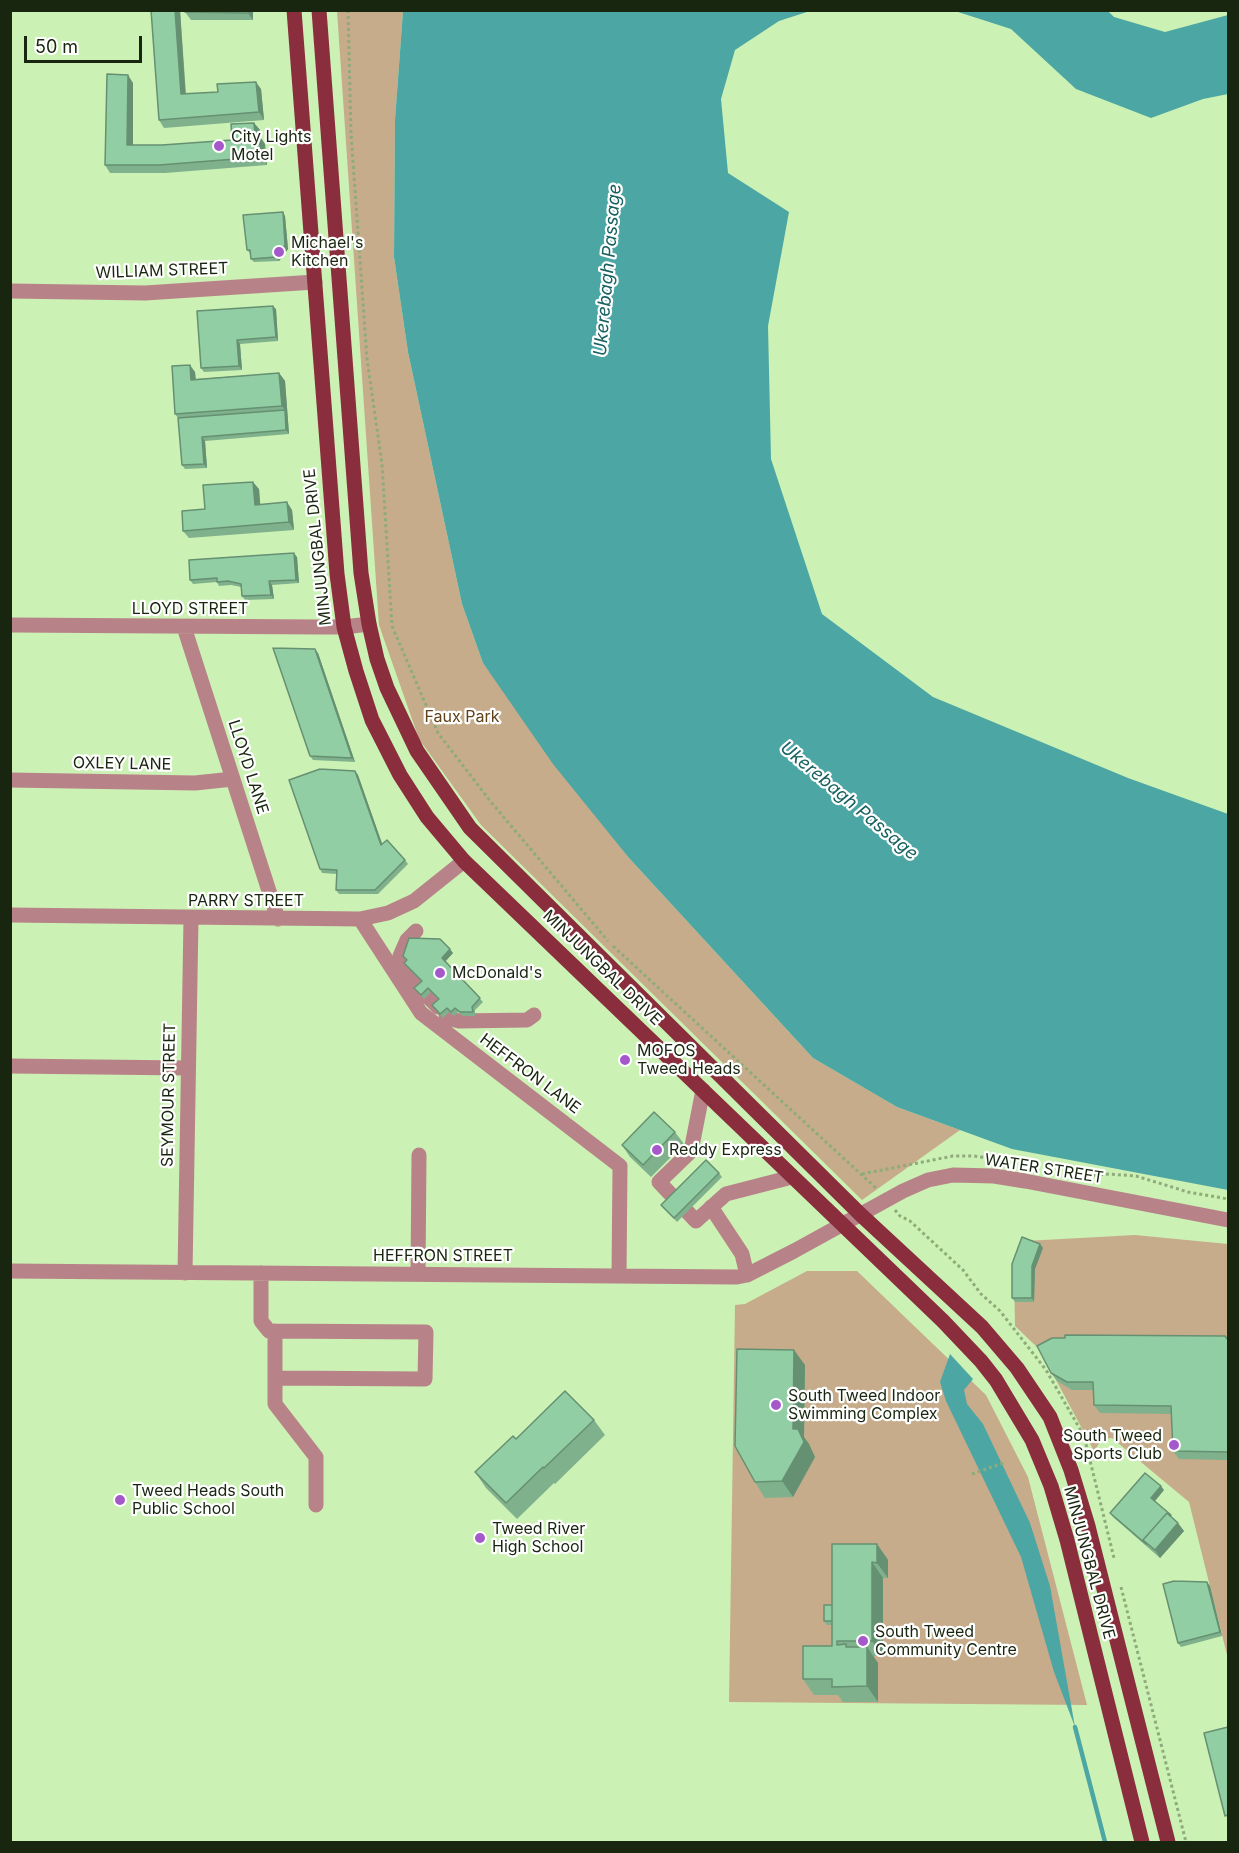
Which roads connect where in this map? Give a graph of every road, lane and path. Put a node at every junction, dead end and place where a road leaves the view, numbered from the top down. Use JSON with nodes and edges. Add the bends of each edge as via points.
{"nodes":[{"id":1,"x":294,"y":10,"type":"edge"},
{"id":2,"x":319,"y":10,"type":"edge"},
{"id":3,"x":348,"y":10,"type":"edge"},
{"id":4,"x":315,"y":282,"type":"junction"},
{"id":5,"x":10,"y":291,"type":"edge"},
{"id":6,"x":10,"y":624,"type":"edge"},
{"id":7,"x":369,"y":624,"type":"junction"},
{"id":8,"x":184,"y":627,"type":"junction"},
{"id":9,"x":344,"y":627,"type":"junction"},
{"id":10,"x":233,"y":779,"type":"junction"},
{"id":11,"x":10,"y":780,"type":"edge"},
{"id":12,"x":464,"y":861,"type":"junction"},
{"id":13,"x":10,"y":915,"type":"edge"},
{"id":14,"x":191,"y":919,"type":"junction"},
{"id":15,"x":278,"y":919,"type":"junction"},
{"id":16,"x":360,"y":919,"type":"junction"},
{"id":17,"x":416,"y":931,"type":"dead end"},
{"id":18,"x":534,"y":1015,"type":"dead end"},
{"id":19,"x":10,"y":1066,"type":"edge"},
{"id":20,"x":187,"y":1068,"type":"junction"},
{"id":21,"x":703,"y":1090,"type":"junction"},
{"id":22,"x":419,"y":1155,"type":"dead end"},
{"id":23,"x":792,"y":1177,"type":"junction"},
{"id":24,"x":886,"y":1200,"type":"junction"},
{"id":25,"x":711,"y":1208,"type":"junction"},
{"id":26,"x":861,"y":1214,"type":"junction"},
{"id":27,"x":1228,"y":1220,"type":"edge"},
{"id":28,"x":842,"y":1224,"type":"junction"},
{"id":29,"x":10,"y":1271,"type":"edge"},
{"id":30,"x":185,"y":1273,"type":"junction"},
{"id":31,"x":261,"y":1273,"type":"junction"},
{"id":32,"x":418,"y":1275,"type":"junction"},
{"id":33,"x":747,"y":1275,"type":"junction"},
{"id":34,"x":619,"y":1276,"type":"junction"},
{"id":35,"x":275,"y":1331,"type":"junction"},
{"id":36,"x":275,"y":1378,"type":"junction"},
{"id":37,"x":1006,"y":1462,"type":"dead end"},
{"id":38,"x":972,"y":1474,"type":"dead end"},
{"id":39,"x":316,"y":1505,"type":"dead end"},
{"id":40,"x":1116,"y":1569,"type":"dead end"},
{"id":41,"x":1119,"y":1579,"type":"dead end"},
{"id":42,"x":1142,"y":1842,"type":"edge"},
{"id":43,"x":1168,"y":1842,"type":"edge"},
{"id":44,"x":1186,"y":1842,"type":"edge"}],
"edges":[{"from":1,"to":4,"type":"main road","name":"MINJUNGBAL DRIVE"},
{"from":2,"to":7,"type":"main road","name":"MINJUNGBAL DRIVE","via":[[358,542]]},
{"from":3,"to":24,"type":"path","via":[[351,133],[366,347],[382,464],[392,626],[438,733],[609,942]]},
{"from":4,"to":5,"type":"street","name":"WILLIAM STREET","via":[[145,293]]},
{"from":4,"to":9,"type":"main road","name":"MINJUNGBAL DRIVE"},
{"from":6,"to":8,"type":"street","name":"LLOYD STREET"},
{"from":7,"to":9,"type":"street","name":"LLOYD STREET"},
{"from":7,"to":26,"type":"main road","name":"MINJUNGBAL DRIVE","via":[[387,688],[417,751],[470,828]]},
{"from":8,"to":9,"type":"street","name":"LLOYD STREET"},
{"from":8,"to":10,"type":"street","name":"LLOYD LANE"},
{"from":9,"to":12,"type":"main road","name":"MINJUNGBAL DRIVE","via":[[372,720],[395,766],[427,817]]},
{"from":10,"to":11,"type":"street","name":"OXLEY LANE","via":[[195,783]]},
{"from":10,"to":15,"type":"street","name":"LLOYD LANE"},
{"from":12,"to":16,"type":"street","name":"PARRY STREET","via":[[414,901],[388,913]]},
{"from":12,"to":21,"type":"main road","name":"MINJUNGBAL DRIVE"},
{"from":13,"to":14,"type":"street","name":"PARRY STREET"},
{"from":14,"to":15,"type":"street","name":"PARRY STREET"},
{"from":14,"to":20,"type":"street","name":"SEYMOUR STREET"},
{"from":15,"to":16,"type":"street","name":"PARRY STREET"},
{"from":16,"to":34,"type":"street","name":"HEFFRON LANE","via":[[420,1013],[620,1166]]},
{"from":17,"to":18,"type":"street","via":[[400,956],[403,967],[451,1019],[527,1020]]},
{"from":19,"to":20,"type":"street"},
{"from":20,"to":30,"type":"street","name":"SEYMOUR STREET"},
{"from":21,"to":23,"type":"main road","name":"MINJUNGBAL DRIVE"},
{"from":21,"to":25,"type":"street","via":[[692,1151],[659,1182],[696,1221]]},
{"from":22,"to":32,"type":"street"},
{"from":23,"to":25,"type":"street","via":[[726,1194]]},
{"from":23,"to":28,"type":"main road","name":"MINJUNGBAL DRIVE"},
{"from":24,"to":26,"type":"street","name":"WATER STREET"},
{"from":24,"to":27,"type":"street","name":"WATER STREET","via":[[928,1180],[953,1175],[993,1176]]},
{"from":24,"to":40,"type":"path","via":[[963,1270],[1046,1370],[1084,1436]]},
{"from":25,"to":33,"type":"street","via":[[742,1254]]},
{"from":26,"to":28,"type":"street","name":"HEFFRON STREET"},
{"from":26,"to":43,"type":"main road","name":"MINJUNGBAL DRIVE","via":[[982,1327],[1017,1368],[1050,1417],[1088,1526]]},
{"from":28,"to":33,"type":"street","name":"HEFFRON STREET"},
{"from":28,"to":42,"type":"main road","name":"MINJUNGBAL DRIVE","via":[[981,1361],[1032,1440],[1067,1540]]},
{"from":29,"to":30,"type":"street","name":"HEFFRON STREET"},
{"from":30,"to":31,"type":"street","name":"HEFFRON STREET"},
{"from":31,"to":32,"type":"street","name":"HEFFRON STREET"},
{"from":31,"to":35,"type":"street","via":[[261,1322]]},
{"from":32,"to":34,"type":"street","name":"HEFFRON STREET"},
{"from":33,"to":34,"type":"street","name":"HEFFRON STREET"},
{"from":35,"to":36,"type":"street"},
{"from":35,"to":36,"type":"street","via":[[426,1332],[425,1379]]},
{"from":36,"to":39,"type":"street","via":[[275,1404],[316,1456]]},
{"from":37,"to":38,"type":"path"},
{"from":41,"to":44,"type":"path"}]}
